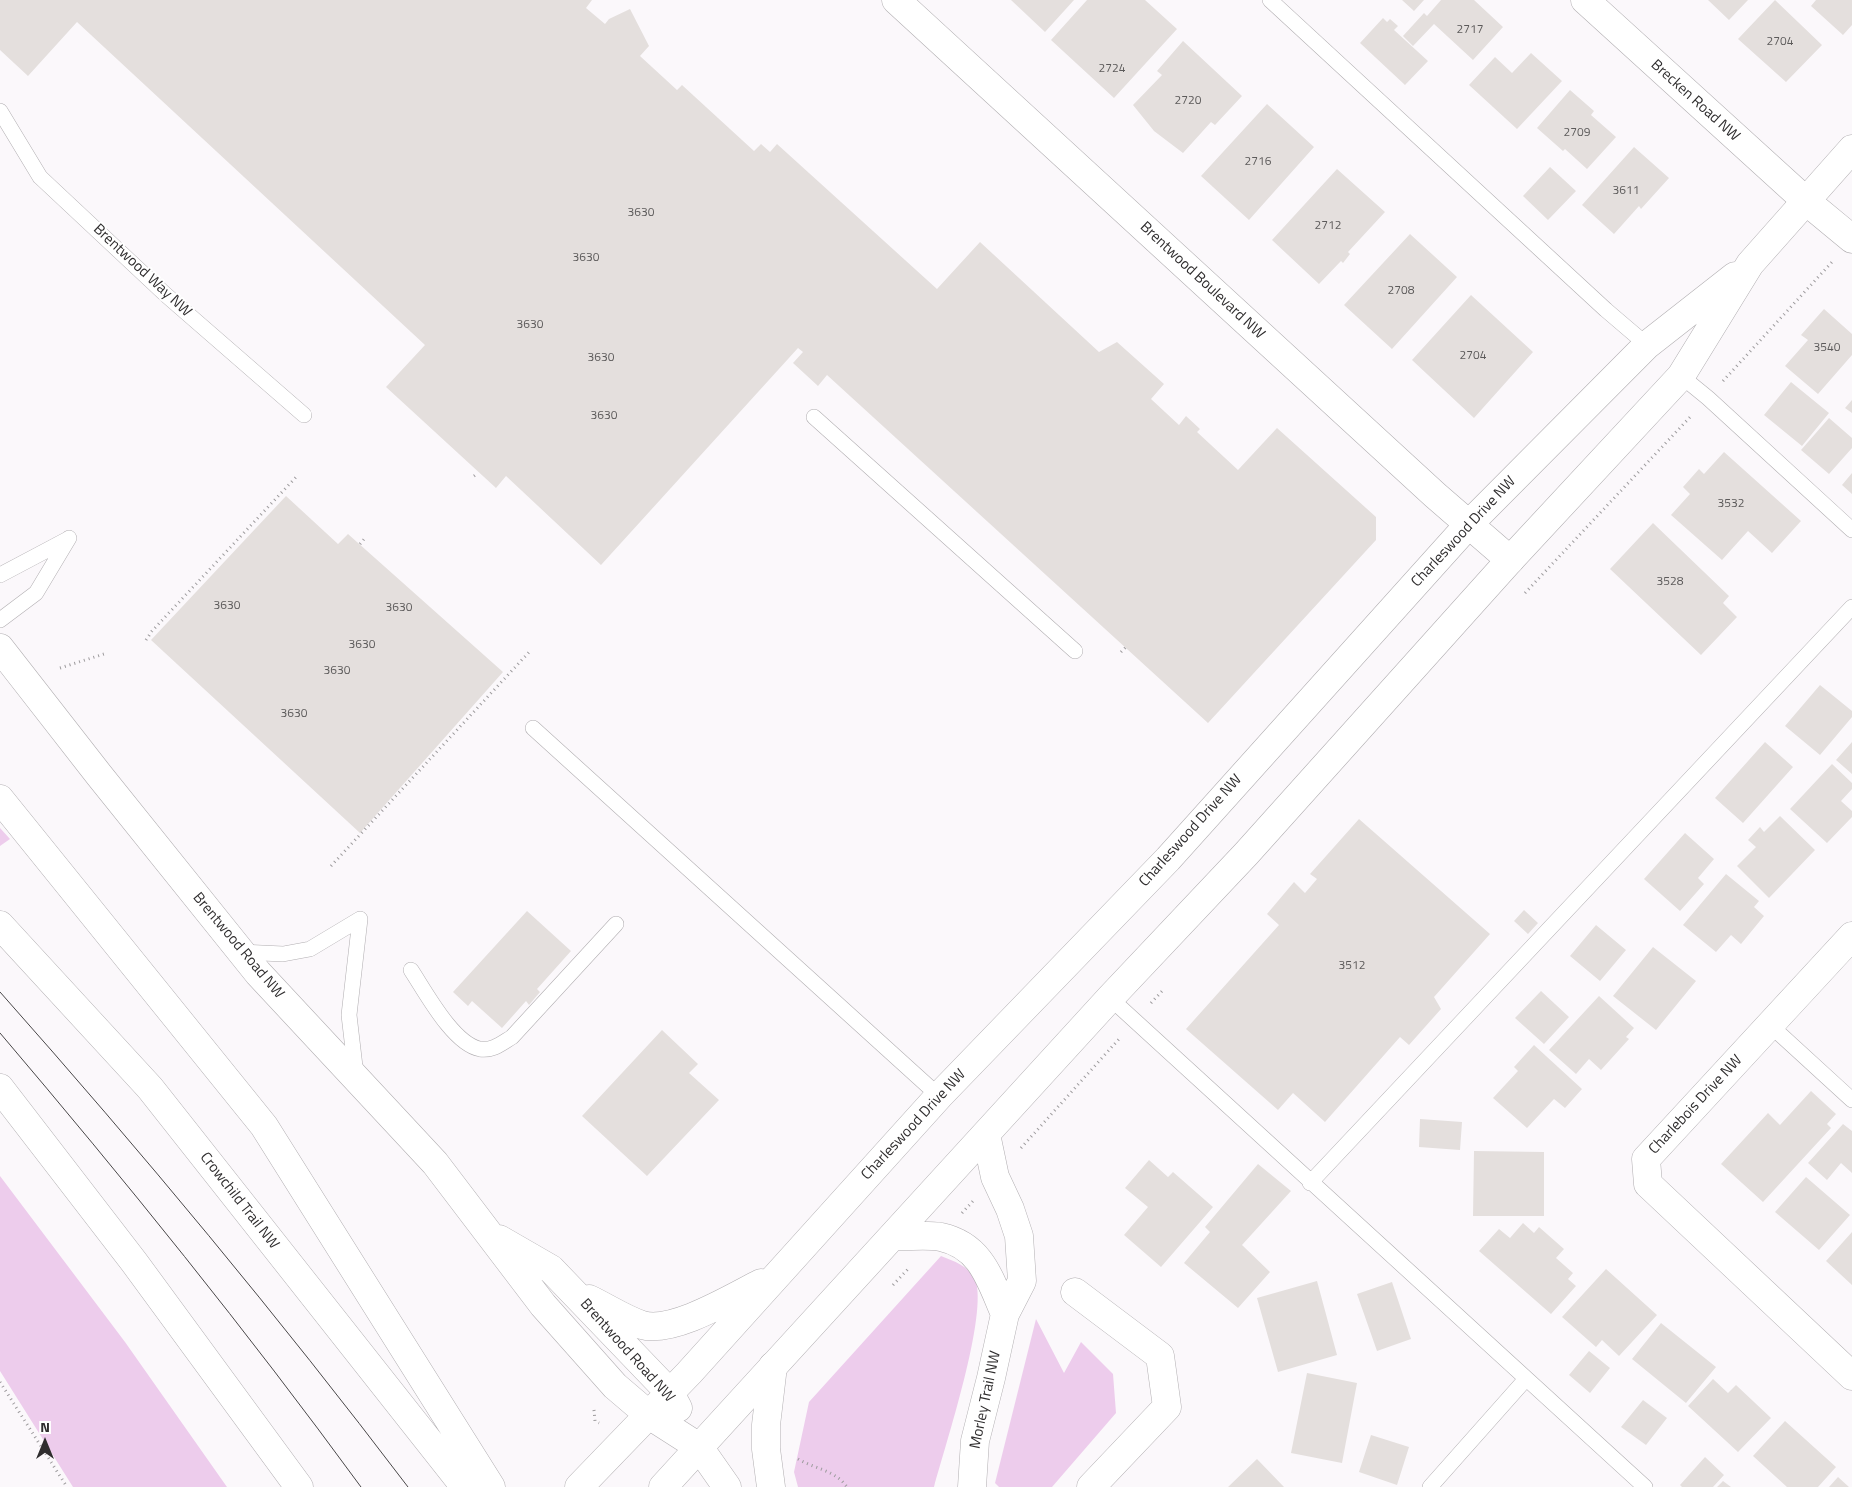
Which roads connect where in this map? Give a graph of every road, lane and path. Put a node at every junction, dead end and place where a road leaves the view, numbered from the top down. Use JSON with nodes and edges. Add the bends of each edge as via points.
{"nodes":[{"id":1,"x":896,"y":0,"type":"edge"},
{"id":2,"x":1270,"y":0,"type":"edge"},
{"id":3,"x":1585,"y":0,"type":"edge"},
{"id":4,"x":0,"y":111,"type":"edge"},
{"id":5,"x":1852,"y":149,"type":"edge"},
{"id":6,"x":1806,"y":201,"type":"junction"},
{"id":7,"x":1852,"y":238,"type":"edge"},
{"id":8,"x":1750,"y":264,"type":"junction"},
{"id":9,"x":1647,"y":345,"type":"junction"},
{"id":10,"x":1680,"y":376,"type":"junction"},
{"id":11,"x":304,"y":415,"type":"dead end"},
{"id":12,"x":814,"y":417,"type":"dead end"},
{"id":13,"x":298,"y":475,"type":"dead end"},
{"id":14,"x":1470,"y":523,"type":"junction"},
{"id":15,"x":1852,"y":530,"type":"edge"},
{"id":16,"x":366,"y":538,"type":"dead end"},
{"id":17,"x":360,"y":544,"type":"dead end"},
{"id":18,"x":1510,"y":560,"type":"junction"},
{"id":19,"x":0,"y":575,"type":"edge"},
{"id":20,"x":1852,"y":608,"type":"edge"},
{"id":21,"x":0,"y":620,"type":"edge"},
{"id":22,"x":146,"y":640,"type":"dead end"},
{"id":23,"x":1126,"y":647,"type":"dead end"},
{"id":24,"x":0,"y":648,"type":"edge"},
{"id":25,"x":530,"y":650,"type":"dead end"},
{"id":26,"x":1075,"y":651,"type":"dead end"},
{"id":27,"x":1122,"y":652,"type":"dead end"},
{"id":28,"x":104,"y":654,"type":"dead end"},
{"id":29,"x":60,"y":668,"type":"dead end"},
{"id":30,"x":533,"y":728,"type":"dead end"},
{"id":31,"x":0,"y":799,"type":"edge"},
{"id":32,"x":331,"y":866,"type":"dead end"},
{"id":33,"x":616,"y":924,"type":"dead end"},
{"id":34,"x":0,"y":925,"type":"edge"},
{"id":35,"x":1852,"y":936,"type":"edge"},
{"id":36,"x":241,"y":952,"type":"junction"},
{"id":37,"x":411,"y":970,"type":"dead end"},
{"id":38,"x":1110,"y":998,"type":"junction"},
{"id":39,"x":1770,"y":1025,"type":"junction"},
{"id":40,"x":356,"y":1077,"type":"junction"},
{"id":41,"x":0,"y":1088,"type":"edge"},
{"id":42,"x":939,"y":1096,"type":"junction"},
{"id":43,"x":1852,"y":1100,"type":"edge"},
{"id":44,"x":986,"y":1134,"type":"junction"},
{"id":45,"x":1310,"y":1183,"type":"junction"},
{"id":46,"x":488,"y":1232,"type":"junction"},
{"id":47,"x":894,"y":1236,"type":"junction"},
{"id":48,"x":912,"y":1264,"type":"dead end"},
{"id":49,"x":780,"y":1272,"type":"junction"},
{"id":50,"x":891,"y":1286,"type":"dead end"},
{"id":51,"x":1075,"y":1292,"type":"dead end"},
{"id":52,"x":575,"y":1293,"type":"junction"},
{"id":53,"x":1005,"y":1314,"type":"junction"},
{"id":54,"x":773,"y":1366,"type":"junction"},
{"id":55,"x":1852,"y":1376,"type":"edge"},
{"id":56,"x":1525,"y":1380,"type":"junction"},
{"id":57,"x":0,"y":1382,"type":"edge"},
{"id":58,"x":670,"y":1393,"type":"junction"},
{"id":59,"x":649,"y":1415,"type":"junction"},
{"id":60,"x":268,"y":1444,"type":"junction"},
{"id":61,"x":699,"y":1447,"type":"junction"},
{"id":62,"x":790,"y":1454,"type":"dead end"},
{"id":63,"x":67,"y":1487,"type":"edge"},
{"id":64,"x":284,"y":1487,"type":"edge"},
{"id":65,"x":299,"y":1487,"type":"edge"},
{"id":66,"x":465,"y":1487,"type":"edge"},
{"id":67,"x":490,"y":1487,"type":"edge"},
{"id":68,"x":579,"y":1487,"type":"edge"},
{"id":69,"x":663,"y":1487,"type":"edge"},
{"id":70,"x":727,"y":1487,"type":"edge"},
{"id":71,"x":771,"y":1487,"type":"edge"},
{"id":72,"x":847,"y":1487,"type":"edge"},
{"id":73,"x":972,"y":1487,"type":"edge"},
{"id":74,"x":1091,"y":1487,"type":"edge"},
{"id":75,"x":1430,"y":1487,"type":"edge"},
{"id":76,"x":1645,"y":1487,"type":"edge"}],
"edges":[{"from":1,"to":14,"type":"main road","name":"Brentwood Boulevard NW","via":[[1428,489]]},
{"from":2,"to":9,"type":"lane"},
{"from":3,"to":6,"type":"main road","name":"Brecken Road NW"},
{"from":4,"to":11,"type":"lane","name":"Brentwood Way NW","via":[[40,177],[166,295]]},
{"from":5,"to":6,"type":"main road","name":"Charleswood Drive NW"},
{"from":6,"to":7,"type":"main road","name":"Brecken Road NW"},
{"from":6,"to":8,"type":"main road","name":"Charleswood Drive NW"},
{"from":8,"to":9,"type":"main road","name":"Charleswood Drive NW"},
{"from":8,"to":10,"type":"main road","name":"Charleswood Drive NW"},
{"from":9,"to":14,"type":"main road","name":"Charleswood Drive NW"},
{"from":10,"to":15,"type":"lane"},
{"from":10,"to":18,"type":"main road","name":"Charleswood Drive NW"},
{"from":12,"to":26,"type":"lane"},
{"from":13,"to":22,"type":"path"},
{"from":14,"to":18,"type":"main road","name":"Brentwood Boulevard NW"},
{"from":14,"to":42,"type":"main road","name":"Charleswood Drive NW","via":[[1168,859]]},
{"from":16,"to":17,"type":"path"},
{"from":18,"to":38,"type":"main road","name":"Charleswood Drive NW","via":[[1246,854]]},
{"from":19,"to":21,"type":"lane","via":[[69,538],[36,593]]},
{"from":20,"to":45,"type":"lane"},
{"from":23,"to":27,"type":"path"},
{"from":24,"to":36,"type":"main road","name":"Brentwood Road NW"},
{"from":25,"to":32,"type":"path"},
{"from":28,"to":29,"type":"path"},
{"from":30,"to":42,"type":"lane"},
{"from":31,"to":67,"type":"main road","via":[[264,1126]]},
{"from":33,"to":37,"type":"lane","via":[[512,1037],[494,1048],[479,1049],[463,1041]]},
{"from":34,"to":66,"type":"main road","name":"Crowchild Trail NW","via":[[150,1088]]},
{"from":35,"to":39,"type":"main road","name":"Charlebois Drive NW"},
{"from":36,"to":40,"type":"main road","name":"Brentwood Road NW"},
{"from":36,"to":40,"type":"lane","via":[[283,954],[310,949],[360,919],[349,1015]]},
{"from":38,"to":44,"type":"main road","name":"Charleswood Drive NW"},
{"from":38,"to":45,"type":"lane"},
{"from":39,"to":43,"type":"lane"},
{"from":39,"to":55,"type":"main road","name":"Charlebois Drive NW","via":[[1646,1159],[1648,1184]]},
{"from":40,"to":46,"type":"main road","name":"Brentwood Road NW","via":[[435,1163]]},
{"from":41,"to":60,"type":"main road","via":[[130,1256]]},
{"from":42,"to":49,"type":"main road","name":"Charleswood Drive NW"},
{"from":44,"to":47,"type":"main road","name":"Charleswood Drive NW"},
{"from":44,"to":53,"type":"main road","name":"Morley Trail NW","via":[[995,1178],[1019,1236],[1022,1281]]},
{"from":45,"to":56,"type":"lane"},
{"from":46,"to":52,"type":"main road","name":"Brentwood Road NW","via":[[551,1269]]},
{"from":46,"to":59,"type":"main road","name":"Brentwood Road NW","via":[[543,1305],[615,1386]]},
{"from":47,"to":53,"type":"main road","via":[[940,1237],[970,1249],[984,1265]]},
{"from":47,"to":54,"type":"main road","name":"Charleswood Drive NW"},
{"from":48,"to":50,"type":"path"},
{"from":49,"to":52,"type":"main road","via":[[709,1311],[670,1324],[643,1325]]},
{"from":49,"to":58,"type":"main road","name":"Charleswood Drive NW"},
{"from":51,"to":74,"type":"main road","via":[[1160,1356],[1167,1407]]},
{"from":52,"to":58,"type":"main road","name":"Brentwood Road NW"},
{"from":53,"to":73,"type":"main road","name":"Morley Trail NW","via":[[975,1441]]},
{"from":54,"to":61,"type":"main road","name":"Charleswood Drive NW"},
{"from":54,"to":71,"type":"main road","via":[[766,1425]]},
{"from":56,"to":75,"type":"lane"},
{"from":56,"to":76,"type":"lane"},
{"from":57,"to":63,"type":"path"},
{"from":58,"to":59,"type":"main road","name":"Charleswood Drive NW"},
{"from":58,"to":61,"type":"main road","name":"Brentwood Road NW"},
{"from":59,"to":61,"type":"main road","name":"Brentwood Road NW"},
{"from":59,"to":68,"type":"main road","name":"Charleswood Drive NW"},
{"from":60,"to":64,"type":"main road"},
{"from":60,"to":65,"type":"main road"},
{"from":61,"to":69,"type":"main road","name":"Charleswood Drive NW"},
{"from":61,"to":70,"type":"main road"},
{"from":62,"to":72,"type":"path","via":[[807,1464],[826,1469]]}]}
